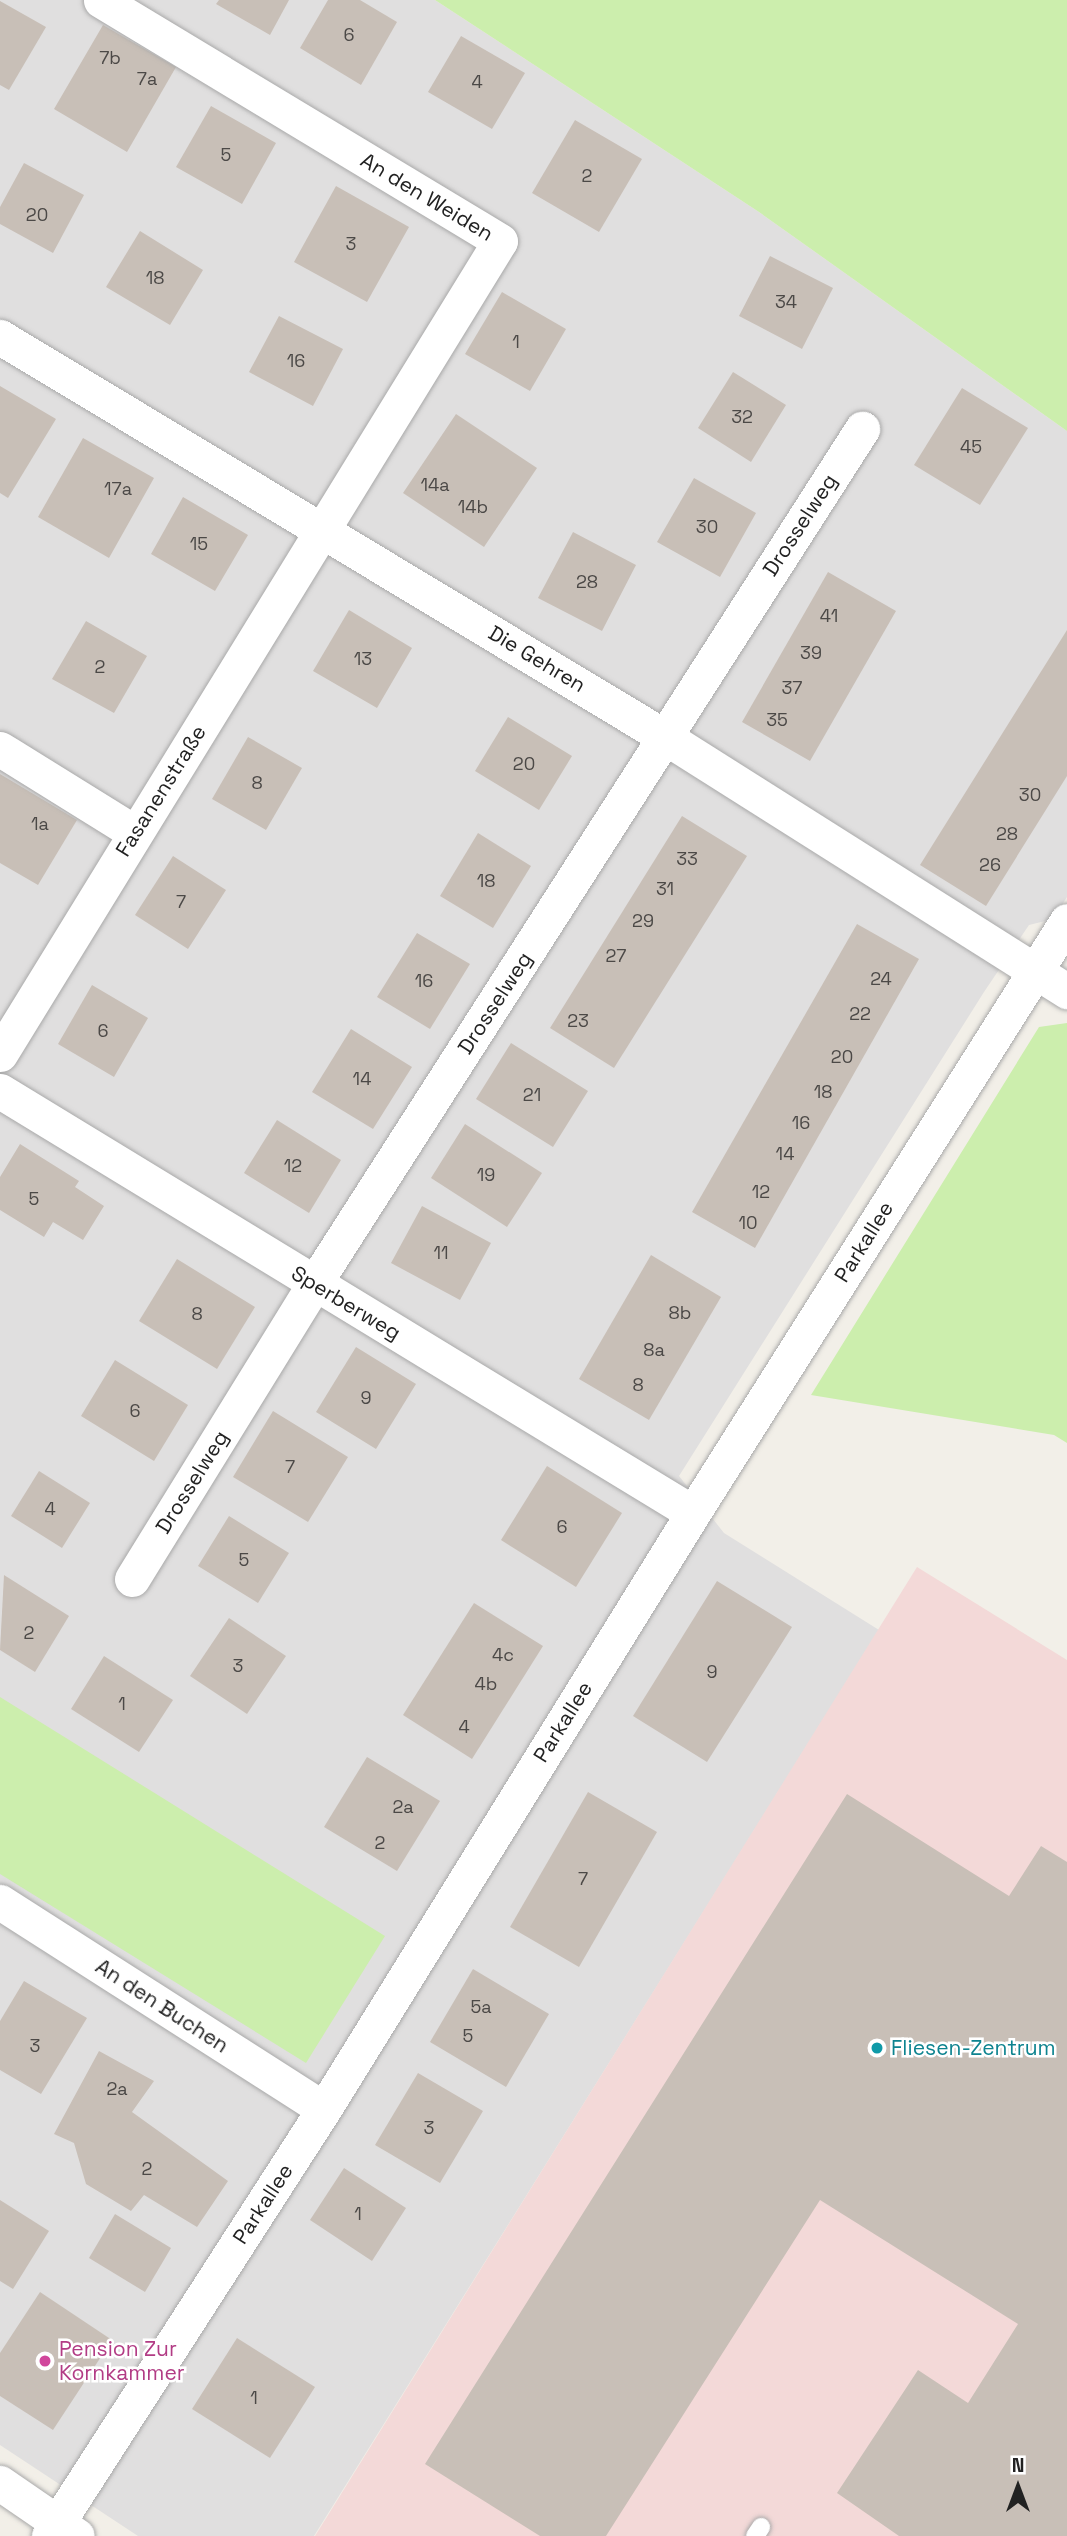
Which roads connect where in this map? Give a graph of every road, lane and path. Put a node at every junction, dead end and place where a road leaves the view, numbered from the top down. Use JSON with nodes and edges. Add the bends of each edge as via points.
{"nodes":[{"id":1,"x":101,"y":0,"type":"edge"},
{"id":2,"x":0,"y":337,"type":"edge"},
{"id":3,"x":862,"y":429,"type":"dead end"},
{"id":4,"x":326,"y":530,"type":"junction"},
{"id":5,"x":665,"y":737,"type":"junction"},
{"id":6,"x":0,"y":749,"type":"edge"},
{"id":7,"x":134,"y":832,"type":"junction"},
{"id":8,"x":1067,"y":921,"type":"edge"},
{"id":9,"x":1035,"y":971,"type":"junction"},
{"id":10,"x":1067,"y":991,"type":"edge"},
{"id":11,"x":0,"y":1054,"type":"edge"},
{"id":12,"x":0,"y":1091,"type":"edge"},
{"id":13,"x":314,"y":1284,"type":"junction"},
{"id":14,"x":693,"y":1513,"type":"junction"},
{"id":15,"x":132,"y":1580,"type":"dead end"},
{"id":16,"x":0,"y":1902,"type":"edge"},
{"id":17,"x":324,"y":2109,"type":"junction"},
{"id":18,"x":0,"y":2483,"type":"edge"},
{"id":19,"x":62,"y":2532,"type":"edge"}],
"edges":[{"from":1,"to":4,"type":"street","name":"An den Weiden","via":[[500,241]]},
{"from":2,"to":4,"type":"street","name":"Die Gehren"},
{"from":3,"to":5,"type":"street","name":"Drosselweg"},
{"from":4,"to":5,"type":"street","name":"Die Gehren"},
{"from":4,"to":7,"type":"street","name":"Fasanenstraße"},
{"from":5,"to":9,"type":"street","name":"Die Gehren"},
{"from":5,"to":13,"type":"street","name":"Drosselweg"},
{"from":6,"to":7,"type":"street"},
{"from":7,"to":11,"type":"street","name":"Fasanenstraße"},
{"from":8,"to":9,"type":"street","name":"Parkallee"},
{"from":9,"to":10,"type":"street","name":"Die Gehren"},
{"from":9,"to":14,"type":"street","name":"Parkallee"},
{"from":12,"to":13,"type":"street","name":"Sperberweg"},
{"from":13,"to":14,"type":"street","name":"Sperberweg"},
{"from":13,"to":15,"type":"street","name":"Drosselweg"},
{"from":14,"to":17,"type":"street","name":"Parkallee"},
{"from":16,"to":17,"type":"street","name":"An den Buchen"},
{"from":17,"to":19,"type":"street","name":"Parkallee"},
{"from":18,"to":19,"type":"street"}]}
